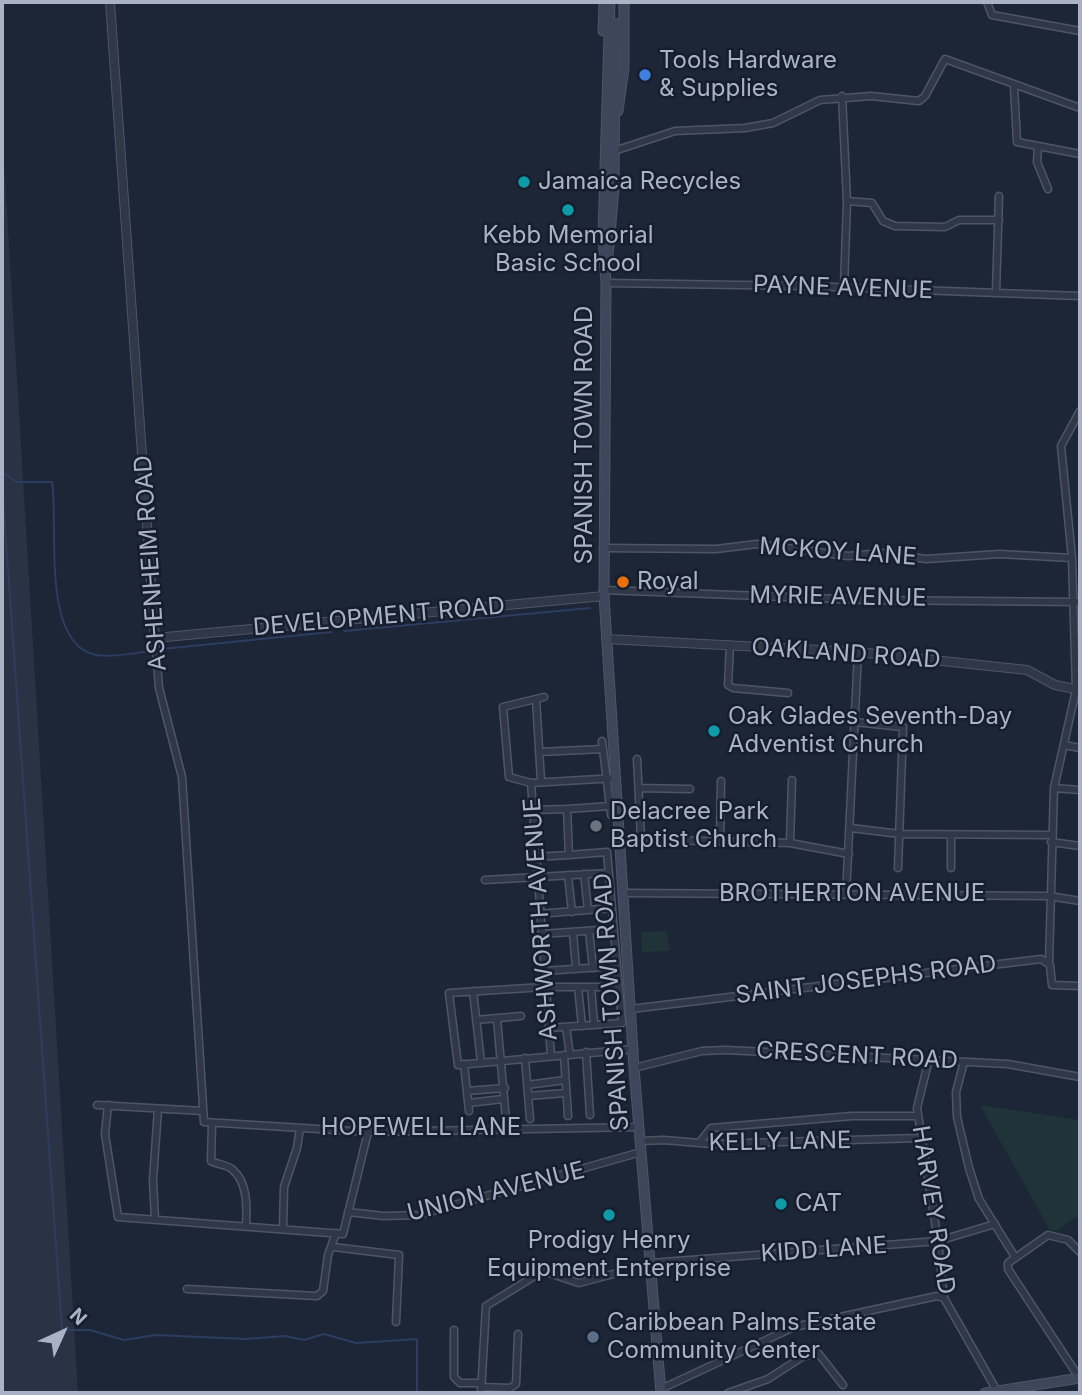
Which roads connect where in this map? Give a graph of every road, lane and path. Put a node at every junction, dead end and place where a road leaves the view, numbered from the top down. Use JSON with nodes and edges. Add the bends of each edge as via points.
{"nodes":[{"id":1,"x":110,"y":2,"type":"edge"},
{"id":2,"x":987,"y":2,"type":"edge"},
{"id":3,"x":613,"y":3,"type":"edge"},
{"id":4,"x":1080,"y":31,"type":"edge"},
{"id":5,"x":1014,"y":86,"type":"junction"},
{"id":6,"x":842,"y":96,"type":"junction"},
{"id":7,"x":1080,"y":108,"type":"edge"},
{"id":8,"x":1038,"y":147,"type":"junction"},
{"id":9,"x":614,"y":151,"type":"junction"},
{"id":10,"x":1080,"y":154,"type":"edge"},
{"id":11,"x":1048,"y":189,"type":"dead end"},
{"id":12,"x":999,"y":196,"type":"dead end"},
{"id":13,"x":847,"y":201,"type":"junction"},
{"id":14,"x":999,"y":220,"type":"junction"},
{"id":15,"x":606,"y":278,"type":"junction"},
{"id":16,"x":844,"y":287,"type":"junction"},
{"id":17,"x":996,"y":292,"type":"junction"},
{"id":18,"x":1080,"y":296,"type":"edge"},
{"id":19,"x":1080,"y":411,"type":"edge"},
{"id":20,"x":603,"y":548,"type":"junction"},
{"id":21,"x":1072,"y":558,"type":"junction"},
{"id":22,"x":603,"y":593,"type":"junction"},
{"id":23,"x":1077,"y":602,"type":"edge"},
{"id":24,"x":155,"y":638,"type":"junction"},
{"id":25,"x":606,"y":639,"type":"junction"},
{"id":26,"x":730,"y":645,"type":"junction"},
{"id":27,"x":858,"y":652,"type":"junction"},
{"id":28,"x":1078,"y":690,"type":"edge"},
{"id":29,"x":788,"y":693,"type":"dead end"},
{"id":30,"x":544,"y":697,"type":"dead end"},
{"id":31,"x":536,"y":699,"type":"junction"},
{"id":32,"x":855,"y":722,"type":"junction"},
{"id":33,"x":602,"y":741,"type":"dead end"},
{"id":34,"x":1064,"y":745,"type":"junction"},
{"id":35,"x":1080,"y":748,"type":"edge"},
{"id":36,"x":603,"y":749,"type":"junction"},
{"id":37,"x":539,"y":752,"type":"junction"},
{"id":38,"x":637,"y":759,"type":"dead end"},
{"id":39,"x":611,"y":778,"type":"junction"},
{"id":40,"x":792,"y":780,"type":"dead end"},
{"id":41,"x":541,"y":781,"type":"junction"},
{"id":42,"x":721,"y":781,"type":"dead end"},
{"id":43,"x":531,"y":783,"type":"junction"},
{"id":44,"x":639,"y":788,"type":"junction"},
{"id":45,"x":690,"y":789,"type":"dead end"},
{"id":46,"x":1054,"y":789,"type":"junction"},
{"id":47,"x":1080,"y":790,"type":"edge"},
{"id":48,"x":610,"y":806,"type":"junction"},
{"id":49,"x":567,"y":809,"type":"junction"},
{"id":50,"x":532,"y":810,"type":"junction"},
{"id":51,"x":611,"y":815,"type":"dead end"},
{"id":52,"x":851,"y":828,"type":"junction"},
{"id":53,"x":900,"y":834,"type":"junction"},
{"id":54,"x":951,"y":836,"type":"junction"},
{"id":55,"x":621,"y":839,"type":"junction"},
{"id":56,"x":641,"y":839,"type":"junction"},
{"id":57,"x":1051,"y":839,"type":"junction"},
{"id":58,"x":720,"y":841,"type":"junction"},
{"id":59,"x":790,"y":843,"type":"junction"},
{"id":60,"x":1080,"y":846,"type":"edge"},
{"id":61,"x":849,"y":854,"type":"junction"},
{"id":62,"x":569,"y":855,"type":"junction"},
{"id":63,"x":534,"y":857,"type":"junction"},
{"id":64,"x":898,"y":868,"type":"dead end"},
{"id":65,"x":951,"y":868,"type":"dead end"},
{"id":66,"x":609,"y":873,"type":"junction"},
{"id":67,"x":584,"y":874,"type":"junction"},
{"id":68,"x":568,"y":875,"type":"junction"},
{"id":69,"x":536,"y":877,"type":"junction"},
{"id":70,"x":485,"y":880,"type":"dead end"},
{"id":71,"x":623,"y":893,"type":"junction"},
{"id":72,"x":846,"y":894,"type":"junction"},
{"id":73,"x":1049,"y":896,"type":"junction"},
{"id":74,"x":1080,"y":901,"type":"edge"},
{"id":75,"x":612,"y":908,"type":"junction"},
{"id":76,"x":588,"y":911,"type":"junction"},
{"id":77,"x":572,"y":912,"type":"junction"},
{"id":78,"x":538,"y":915,"type":"junction"},
{"id":79,"x":614,"y":929,"type":"junction"},
{"id":80,"x":589,"y":931,"type":"junction"},
{"id":81,"x":573,"y":932,"type":"junction"},
{"id":82,"x":541,"y":934,"type":"junction"},
{"id":83,"x":1049,"y":963,"type":"junction"},
{"id":84,"x":617,"y":966,"type":"junction"},
{"id":85,"x":593,"y":968,"type":"junction"},
{"id":86,"x":576,"y":969,"type":"junction"},
{"id":87,"x":543,"y":971,"type":"junction"},
{"id":88,"x":1080,"y":985,"type":"edge"},
{"id":89,"x":544,"y":987,"type":"junction"},
{"id":90,"x":578,"y":987,"type":"junction"},
{"id":91,"x":591,"y":987,"type":"junction"},
{"id":92,"x":619,"y":987,"type":"junction"},
{"id":93,"x":473,"y":991,"type":"junction"},
{"id":94,"x":631,"y":1009,"type":"junction"},
{"id":95,"x":521,"y":1016,"type":"dead end"},
{"id":96,"x":476,"y":1020,"type":"junction"},
{"id":97,"x":497,"y":1020,"type":"junction"},
{"id":98,"x":594,"y":1024,"type":"junction"},
{"id":99,"x":582,"y":1026,"type":"junction"},
{"id":100,"x":566,"y":1027,"type":"junction"},
{"id":101,"x":548,"y":1028,"type":"junction"},
{"id":102,"x":634,"y":1049,"type":"junction"},
{"id":103,"x":586,"y":1052,"type":"junction"},
{"id":104,"x":567,"y":1055,"type":"junction"},
{"id":105,"x":551,"y":1056,"type":"junction"},
{"id":106,"x":525,"y":1058,"type":"junction"},
{"id":107,"x":929,"y":1059,"type":"junction"},
{"id":108,"x":502,"y":1060,"type":"junction"},
{"id":109,"x":481,"y":1062,"type":"junction"},
{"id":110,"x":964,"y":1062,"type":"junction"},
{"id":111,"x":461,"y":1064,"type":"junction"},
{"id":112,"x":634,"y":1068,"type":"junction"},
{"id":113,"x":1080,"y":1077,"type":"edge"},
{"id":114,"x":565,"y":1080,"type":"junction"},
{"id":115,"x":527,"y":1085,"type":"junction"},
{"id":116,"x":505,"y":1088,"type":"junction"},
{"id":117,"x":467,"y":1091,"type":"junction"},
{"id":118,"x":566,"y":1093,"type":"junction"},
{"id":119,"x":528,"y":1096,"type":"junction"},
{"id":120,"x":503,"y":1099,"type":"junction"},
{"id":121,"x":468,"y":1103,"type":"junction"},
{"id":122,"x":97,"y":1105,"type":"dead end"},
{"id":123,"x":108,"y":1105,"type":"junction"},
{"id":124,"x":158,"y":1109,"type":"junction"},
{"id":125,"x":204,"y":1111,"type":"junction"},
{"id":126,"x":469,"y":1111,"type":"dead end"},
{"id":127,"x":590,"y":1115,"type":"dead end"},
{"id":128,"x":568,"y":1116,"type":"dead end"},
{"id":129,"x":917,"y":1116,"type":"junction"},
{"id":130,"x":530,"y":1119,"type":"dead end"},
{"id":131,"x":506,"y":1120,"type":"dead end"},
{"id":132,"x":208,"y":1123,"type":"junction"},
{"id":133,"x":639,"y":1127,"type":"junction"},
{"id":134,"x":300,"y":1128,"type":"junction"},
{"id":135,"x":368,"y":1132,"type":"junction"},
{"id":136,"x":919,"y":1139,"type":"junction"},
{"id":137,"x":640,"y":1141,"type":"junction"},
{"id":138,"x":699,"y":1143,"type":"junction"},
{"id":139,"x":641,"y":1152,"type":"junction"},
{"id":140,"x":348,"y":1212,"type":"junction"},
{"id":141,"x":155,"y":1220,"type":"junction"},
{"id":142,"x":995,"y":1224,"type":"junction"},
{"id":143,"x":246,"y":1226,"type":"junction"},
{"id":144,"x":283,"y":1229,"type":"junction"},
{"id":145,"x":336,"y":1234,"type":"junction"},
{"id":146,"x":938,"y":1241,"type":"junction"},
{"id":147,"x":333,"y":1247,"type":"junction"},
{"id":148,"x":1080,"y":1252,"type":"edge"},
{"id":149,"x":1015,"y":1257,"type":"junction"},
{"id":150,"x":651,"y":1264,"type":"junction"},
{"id":151,"x":617,"y":1273,"type":"dead end"},
{"id":152,"x":187,"y":1289,"type":"dead end"},
{"id":153,"x":944,"y":1298,"type":"junction"},
{"id":154,"x":396,"y":1322,"type":"dead end"},
{"id":155,"x":454,"y":1330,"type":"dead end"},
{"id":156,"x":519,"y":1334,"type":"dead end"},
{"id":157,"x":1080,"y":1378,"type":"edge"},
{"id":158,"x":843,"y":1385,"type":"dead end"},
{"id":159,"x":481,"y":1388,"type":"edge"},
{"id":160,"x":661,"y":1391,"type":"edge"},
{"id":161,"x":998,"y":1392,"type":"edge"},
{"id":162,"x":728,"y":1393,"type":"edge"},
{"id":163,"x":985,"y":1393,"type":"edge"}],
"edges":[{"from":1,"to":24,"type":"street","name":"ASHENHEIM ROAD"},
{"from":2,"to":4,"type":"street","via":[[992,15]]},
{"from":3,"to":9,"type":"main road","name":"SPANISH TOWN ROAD","via":[[624,68]]},
{"from":3,"to":15,"type":"main road","name":"SPANISH TOWN ROAD","via":[[603,256]]},
{"from":5,"to":6,"type":"street","via":[[944,59],[919,101]]},
{"from":5,"to":7,"type":"street"},
{"from":5,"to":8,"type":"street","via":[[1016,140]]},
{"from":6,"to":9,"type":"street","via":[[820,100],[773,123],[675,131]]},
{"from":6,"to":13,"type":"street"},
{"from":8,"to":10,"type":"street"},
{"from":8,"to":11,"type":"street","via":[[1037,162]]},
{"from":9,"to":15,"type":"main road","name":"SPANISH TOWN ROAD"},
{"from":12,"to":14,"type":"street"},
{"from":13,"to":14,"type":"street","via":[[872,204],[883,221],[895,226],[945,227],[958,220]]},
{"from":13,"to":16,"type":"street"},
{"from":14,"to":17,"type":"street"},
{"from":15,"to":16,"type":"street","name":"PAYNE AVENUE"},
{"from":15,"to":20,"type":"main road","name":"SPANISH TOWN ROAD"},
{"from":16,"to":17,"type":"street","name":"PAYNE AVENUE"},
{"from":17,"to":18,"type":"street","name":"PAYNE AVENUE"},
{"from":19,"to":21,"type":"street","via":[[1061,453]]},
{"from":20,"to":21,"type":"street","name":"MCKOY LANE","via":[[716,550],[758,544],[926,559],[999,554]]},
{"from":20,"to":22,"type":"main road","name":"SPANISH TOWN ROAD"},
{"from":21,"to":23,"type":"street"},
{"from":22,"to":23,"type":"street","name":"MYRIE AVENUE"},
{"from":22,"to":24,"type":"street","name":"DEVELOPMENT ROAD"},
{"from":22,"to":25,"type":"main road","name":"SPANISH TOWN ROAD"},
{"from":23,"to":28,"type":"street"},
{"from":24,"to":125,"type":"street","name":"ASHENHEIM ROAD","via":[[159,688],[182,777]]},
{"from":25,"to":26,"type":"street","name":"OAKLAND ROAD"},
{"from":25,"to":39,"type":"main road","name":"SPANISH TOWN ROAD"},
{"from":26,"to":27,"type":"street","name":"OAKLAND ROAD"},
{"from":26,"to":29,"type":"street","via":[[728,685]]},
{"from":27,"to":28,"type":"street","name":"OAKLAND ROAD","via":[[1027,670],[1055,685]]},
{"from":27,"to":32,"type":"street"},
{"from":28,"to":34,"type":"street"},
{"from":30,"to":31,"type":"street"},
{"from":31,"to":37,"type":"street"},
{"from":31,"to":43,"type":"street","via":[[506,705],[503,710],[506,772],[512,780]]},
{"from":32,"to":52,"type":"street"},
{"from":32,"to":53,"type":"street","via":[[903,727]]},
{"from":33,"to":36,"type":"street"},
{"from":34,"to":35,"type":"street"},
{"from":34,"to":46,"type":"street"},
{"from":36,"to":37,"type":"street"},
{"from":36,"to":39,"type":"street"},
{"from":37,"to":41,"type":"street"},
{"from":38,"to":44,"type":"street"},
{"from":39,"to":41,"type":"street"},
{"from":39,"to":48,"type":"street"},
{"from":39,"to":55,"type":"main road","name":"SPANISH TOWN ROAD"},
{"from":40,"to":59,"type":"street"},
{"from":41,"to":43,"type":"street"},
{"from":42,"to":58,"type":"street"},
{"from":43,"to":50,"type":"street","name":"ASHWORTH AVENUE"},
{"from":44,"to":45,"type":"street"},
{"from":44,"to":56,"type":"street"},
{"from":46,"to":47,"type":"street"},
{"from":46,"to":57,"type":"street"},
{"from":48,"to":49,"type":"street"},
{"from":48,"to":51,"type":"street"},
{"from":49,"to":50,"type":"street"},
{"from":49,"to":62,"type":"street"},
{"from":50,"to":63,"type":"street","name":"ASHWORTH AVENUE"},
{"from":52,"to":53,"type":"street"},
{"from":52,"to":61,"type":"street"},
{"from":53,"to":54,"type":"street"},
{"from":53,"to":64,"type":"street"},
{"from":54,"to":57,"type":"street"},
{"from":54,"to":65,"type":"street"},
{"from":55,"to":56,"type":"street"},
{"from":55,"to":71,"type":"main road","name":"SPANISH TOWN ROAD"},
{"from":56,"to":58,"type":"street"},
{"from":57,"to":60,"type":"street"},
{"from":57,"to":73,"type":"street"},
{"from":58,"to":59,"type":"street"},
{"from":59,"to":61,"type":"street"},
{"from":61,"to":72,"type":"street"},
{"from":62,"to":63,"type":"street"},
{"from":62,"to":66,"type":"street","via":[[607,852]]},
{"from":63,"to":69,"type":"street","name":"ASHWORTH AVENUE"},
{"from":66,"to":67,"type":"street"},
{"from":66,"to":75,"type":"street"},
{"from":67,"to":68,"type":"street"},
{"from":67,"to":76,"type":"street"},
{"from":68,"to":69,"type":"street"},
{"from":68,"to":77,"type":"street"},
{"from":69,"to":70,"type":"street"},
{"from":69,"to":78,"type":"street","name":"ASHWORTH AVENUE"},
{"from":71,"to":72,"type":"street","name":"BROTHERTON AVENUE"},
{"from":71,"to":94,"type":"main road","name":"SPANISH TOWN ROAD"},
{"from":72,"to":73,"type":"street","name":"BROTHERTON AVENUE"},
{"from":73,"to":74,"type":"street","name":"BROTHERTON AVENUE"},
{"from":73,"to":83,"type":"street"},
{"from":75,"to":76,"type":"street"},
{"from":75,"to":79,"type":"street"},
{"from":76,"to":77,"type":"street"},
{"from":77,"to":78,"type":"street"},
{"from":78,"to":82,"type":"street","name":"ASHWORTH AVENUE"},
{"from":79,"to":80,"type":"street"},
{"from":79,"to":84,"type":"street"},
{"from":80,"to":81,"type":"street"},
{"from":80,"to":85,"type":"street"},
{"from":81,"to":82,"type":"street"},
{"from":81,"to":86,"type":"street"},
{"from":82,"to":87,"type":"street","name":"ASHWORTH AVENUE"},
{"from":83,"to":88,"type":"street","via":[[1052,985]]},
{"from":83,"to":94,"type":"street","name":"SAINT JOSEPHS ROAD","via":[[1041,959]]},
{"from":84,"to":85,"type":"street"},
{"from":84,"to":92,"type":"street"},
{"from":85,"to":86,"type":"street"},
{"from":86,"to":87,"type":"street"},
{"from":87,"to":89,"type":"street","name":"ASHWORTH AVENUE"},
{"from":89,"to":90,"type":"street"},
{"from":89,"to":93,"type":"street"},
{"from":89,"to":101,"type":"street","name":"ASHWORTH AVENUE"},
{"from":90,"to":91,"type":"street"},
{"from":90,"to":99,"type":"street"},
{"from":91,"to":92,"type":"street"},
{"from":91,"to":98,"type":"street"},
{"from":92,"to":98,"type":"street","via":[[622,1023]]},
{"from":93,"to":96,"type":"street"},
{"from":93,"to":111,"type":"street","via":[[449,993]]},
{"from":94,"to":102,"type":"main road","name":"SPANISH TOWN ROAD"},
{"from":95,"to":97,"type":"street"},
{"from":96,"to":97,"type":"street"},
{"from":96,"to":109,"type":"street"},
{"from":97,"to":108,"type":"street"},
{"from":98,"to":99,"type":"street"},
{"from":99,"to":100,"type":"street"},
{"from":100,"to":101,"type":"street"},
{"from":100,"to":104,"type":"street"},
{"from":101,"to":105,"type":"street","name":"ASHWORTH AVENUE"},
{"from":102,"to":103,"type":"street"},
{"from":102,"to":112,"type":"main road","name":"SPANISH TOWN ROAD"},
{"from":103,"to":104,"type":"street"},
{"from":103,"to":127,"type":"street"},
{"from":104,"to":105,"type":"street"},
{"from":104,"to":114,"type":"street"},
{"from":105,"to":106,"type":"street"},
{"from":106,"to":108,"type":"street"},
{"from":106,"to":115,"type":"street"},
{"from":107,"to":110,"type":"street","name":"CRESCENT ROAD"},
{"from":107,"to":112,"type":"street","name":"CRESCENT ROAD","via":[[726,1050],[702,1051]]},
{"from":107,"to":129,"type":"street","name":"HARVEY ROAD"},
{"from":108,"to":109,"type":"street"},
{"from":108,"to":116,"type":"street"},
{"from":109,"to":111,"type":"street"},
{"from":110,"to":113,"type":"street","name":"CRESCENT ROAD","via":[[1008,1064]]},
{"from":110,"to":142,"type":"street","via":[[956,1092],[957,1117],[979,1199]]},
{"from":111,"to":117,"type":"street"},
{"from":112,"to":133,"type":"main road","name":"SPANISH TOWN ROAD"},
{"from":114,"to":115,"type":"street"},
{"from":114,"to":118,"type":"street"},
{"from":115,"to":119,"type":"street"},
{"from":116,"to":117,"type":"street"},
{"from":116,"to":120,"type":"street"},
{"from":117,"to":121,"type":"street"},
{"from":118,"to":119,"type":"street"},
{"from":118,"to":128,"type":"street"},
{"from":119,"to":130,"type":"street"},
{"from":120,"to":121,"type":"street"},
{"from":120,"to":131,"type":"street"},
{"from":121,"to":126,"type":"street"},
{"from":122,"to":123,"type":"street"},
{"from":123,"to":124,"type":"street"},
{"from":123,"to":141,"type":"street","via":[[106,1142],[118,1217]]},
{"from":124,"to":125,"type":"street"},
{"from":124,"to":141,"type":"street"},
{"from":125,"to":132,"type":"street","name":"ASHENHEIM ROAD"},
{"from":129,"to":136,"type":"street","name":"HARVEY ROAD"},
{"from":129,"to":138,"type":"street","via":[[852,1116],[711,1128]]},
{"from":132,"to":134,"type":"street","name":"HOPEWELL LANE"},
{"from":132,"to":143,"type":"street","name":"ASHENHEIM ROAD","via":[[211,1161],[237,1175],[246,1196]]},
{"from":133,"to":135,"type":"street","name":"HOPEWELL LANE"},
{"from":133,"to":137,"type":"main road","name":"SPANISH TOWN ROAD"},
{"from":134,"to":135,"type":"street","name":"HOPEWELL LANE"},
{"from":134,"to":144,"type":"street","via":[[285,1187]]},
{"from":135,"to":140,"type":"street"},
{"from":136,"to":138,"type":"street","name":"KELLY LANE"},
{"from":136,"to":146,"type":"street","name":"HARVEY ROAD"},
{"from":137,"to":138,"type":"street","name":"KELLY LANE"},
{"from":137,"to":139,"type":"main road","name":"SPANISH TOWN ROAD"},
{"from":139,"to":140,"type":"street","name":"UNION AVENUE","via":[[419,1215]]},
{"from":139,"to":150,"type":"main road","name":"SPANISH TOWN ROAD"},
{"from":140,"to":145,"type":"street","via":[[343,1234]]},
{"from":141,"to":143,"type":"street"},
{"from":142,"to":146,"type":"street","name":"KIDD LANE"},
{"from":142,"to":149,"type":"street"},
{"from":143,"to":144,"type":"street"},
{"from":144,"to":145,"type":"street"},
{"from":145,"to":147,"type":"street"},
{"from":146,"to":150,"type":"street","name":"KIDD LANE"},
{"from":146,"to":153,"type":"street","name":"HARVEY ROAD"},
{"from":147,"to":152,"type":"street","via":[[323,1291],[317,1296]]},
{"from":147,"to":154,"type":"street","via":[[399,1255]]},
{"from":148,"to":149,"type":"street","via":[[1068,1240],[1048,1235]]},
{"from":149,"to":157,"type":"street","via":[[1008,1269]]},
{"from":150,"to":160,"type":"main road","name":"SPANISH TOWN ROAD"},
{"from":151,"to":159,"type":"street","via":[[579,1283],[543,1271],[491,1300],[484,1314]]},
{"from":153,"to":160,"type":"street","via":[[887,1305],[794,1327]]},
{"from":153,"to":161,"type":"street","name":"HARVEY ROAD"},
{"from":155,"to":159,"type":"street","via":[[454,1377]]},
{"from":156,"to":159,"type":"street","via":[[516,1384]]},
{"from":157,"to":161,"type":"main road"},
{"from":158,"to":162,"type":"street","via":[[818,1353]]},
{"from":161,"to":163,"type":"main road"}]}
